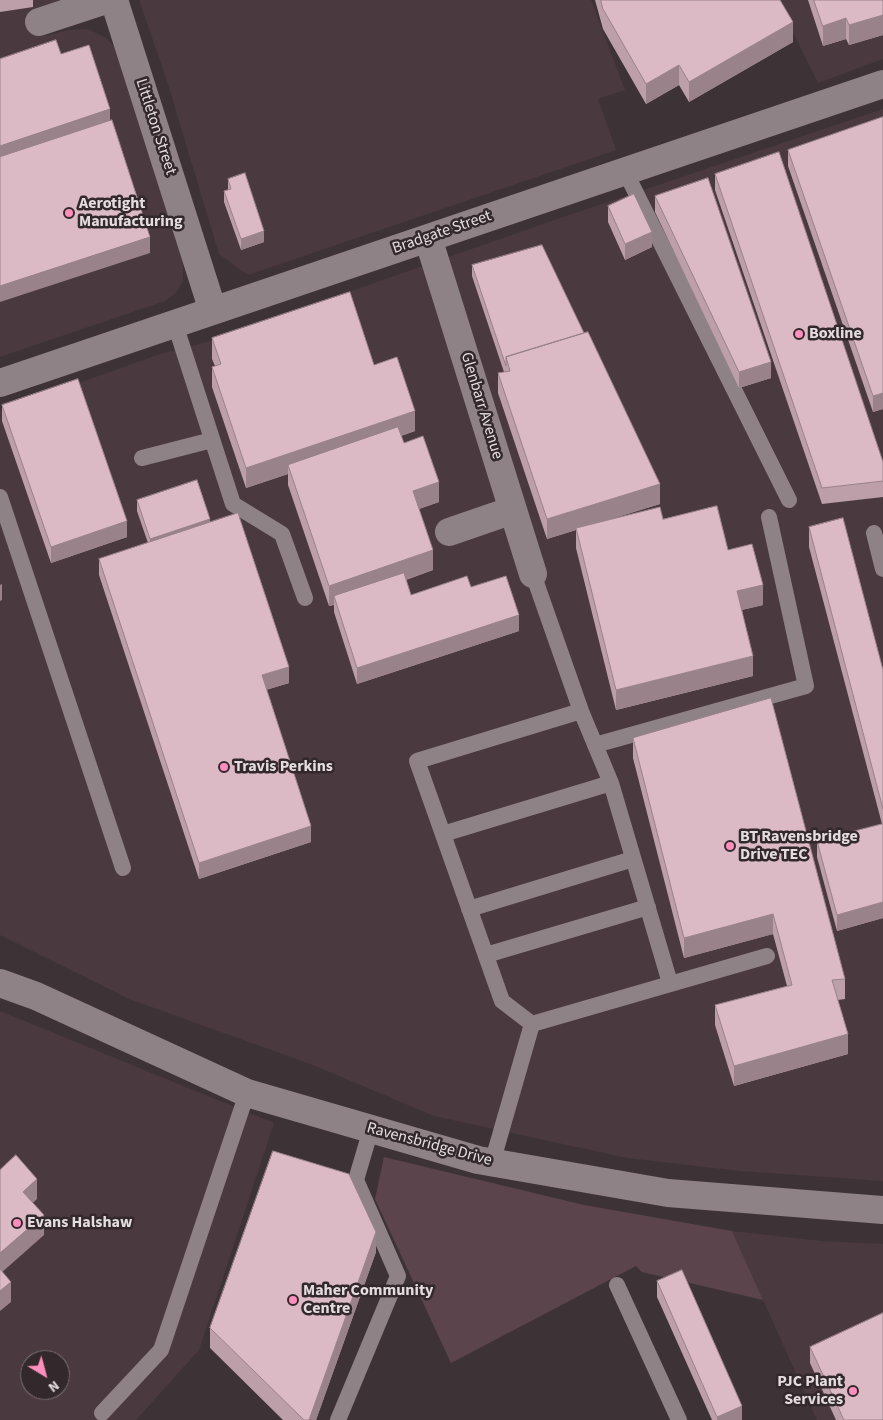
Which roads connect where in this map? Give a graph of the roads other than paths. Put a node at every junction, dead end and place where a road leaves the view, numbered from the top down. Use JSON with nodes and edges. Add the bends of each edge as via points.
{"nodes":[{"id":1,"x":106,"y":0,"type":"edge"},
{"id":2,"x":114,"y":0,"type":"edge"},
{"id":3,"x":39,"y":22,"type":"dead end"},
{"id":4,"x":883,"y":84,"type":"edge"},
{"id":5,"x":625,"y":171,"type":"junction"},
{"id":6,"x":428,"y":238,"type":"junction"},
{"id":7,"x":214,"y":311,"type":"junction"},
{"id":8,"x":175,"y":324,"type":"junction"},
{"id":9,"x":0,"y":383,"type":"edge"},
{"id":10,"x":212,"y":440,"type":"junction"},
{"id":11,"x":142,"y":458,"type":"dead end"},
{"id":12,"x":0,"y":496,"type":"edge"},
{"id":13,"x":789,"y":500,"type":"dead end"},
{"id":14,"x":513,"y":510,"type":"junction"},
{"id":15,"x":769,"y":517,"type":"dead end"},
{"id":16,"x":449,"y":532,"type":"dead end"},
{"id":17,"x":874,"y":533,"type":"dead end"},
{"id":18,"x":883,"y":569,"type":"edge"},
{"id":19,"x":533,"y":574,"type":"joint"},
{"id":20,"x":305,"y":598,"type":"dead end"},
{"id":21,"x":581,"y":711,"type":"junction"},
{"id":22,"x":595,"y":745,"type":"junction"},
{"id":23,"x":611,"y":783,"type":"junction"},
{"id":24,"x":443,"y":834,"type":"junction"},
{"id":25,"x":633,"y":859,"type":"junction"},
{"id":26,"x":123,"y":868,"type":"dead end"},
{"id":27,"x":648,"y":907,"type":"junction"},
{"id":28,"x":470,"y":908,"type":"junction"},
{"id":29,"x":486,"y":955,"type":"junction"},
{"id":30,"x":767,"y":956,"type":"dead end"},
{"id":31,"x":0,"y":983,"type":"edge"},
{"id":32,"x":670,"y":984,"type":"junction"},
{"id":33,"x":532,"y":1024,"type":"junction"},
{"id":34,"x":247,"y":1092,"type":"junction"},
{"id":35,"x":371,"y":1129,"type":"junction"},
{"id":36,"x":492,"y":1163,"type":"junction"},
{"id":37,"x":883,"y":1210,"type":"edge"},
{"id":38,"x":617,"y":1285,"type":"dead end"},
{"id":39,"x":102,"y":1412,"type":"dead end"},
{"id":40,"x":338,"y":1420,"type":"edge"},
{"id":41,"x":679,"y":1420,"type":"edge"}],
"edges":[{"from":1,"to":3,"type":"street"},
{"from":2,"to":7,"type":"street","name":"Littleton Street"},
{"from":4,"to":5,"type":"street","name":"Bradgate Street"},
{"from":5,"to":6,"type":"street","name":"Bradgate Street"},
{"from":5,"to":13,"type":"lane"},
{"from":6,"to":7,"type":"street","name":"Bradgate Street"},
{"from":6,"to":14,"type":"street","name":"Glenbarr Avenue"},
{"from":7,"to":8,"type":"street","name":"Bradgate Street"},
{"from":8,"to":9,"type":"street","name":"Bradgate Street"},
{"from":8,"to":10,"type":"lane"},
{"from":10,"to":11,"type":"lane"},
{"from":10,"to":20,"type":"lane","via":[[233,504],[282,534]]},
{"from":12,"to":26,"type":"lane"},
{"from":14,"to":16,"type":"street"},
{"from":14,"to":19,"type":"street","name":"Glenbarr Avenue"},
{"from":15,"to":22,"type":"lane","via":[[806,686]]},
{"from":17,"to":18,"type":"lane"},
{"from":19,"to":21,"type":"lane"},
{"from":21,"to":22,"type":"lane"},
{"from":21,"to":24,"type":"lane","via":[[417,761]]},
{"from":22,"to":23,"type":"lane"},
{"from":23,"to":24,"type":"lane"},
{"from":23,"to":25,"type":"lane"},
{"from":24,"to":28,"type":"lane"},
{"from":25,"to":27,"type":"lane"},
{"from":25,"to":28,"type":"lane"},
{"from":27,"to":29,"type":"lane"},
{"from":27,"to":32,"type":"lane"},
{"from":28,"to":29,"type":"lane"},
{"from":29,"to":33,"type":"lane","via":[[502,1001]]},
{"from":30,"to":32,"type":"lane"},
{"from":31,"to":34,"type":"street","name":"Ravensbridge Drive","via":[[36,996]]},
{"from":32,"to":33,"type":"lane"},
{"from":33,"to":36,"type":"lane"},
{"from":34,"to":35,"type":"street","name":"Ravensbridge Drive"},
{"from":34,"to":39,"type":"lane","via":[[161,1350]]},
{"from":35,"to":36,"type":"street","name":"Ravensbridge Drive"},
{"from":35,"to":40,"type":"lane","via":[[356,1180],[398,1276]]},
{"from":36,"to":37,"type":"street","name":"Ravensbridge Drive","via":[[668,1192]]},
{"from":38,"to":41,"type":"lane"}]}
